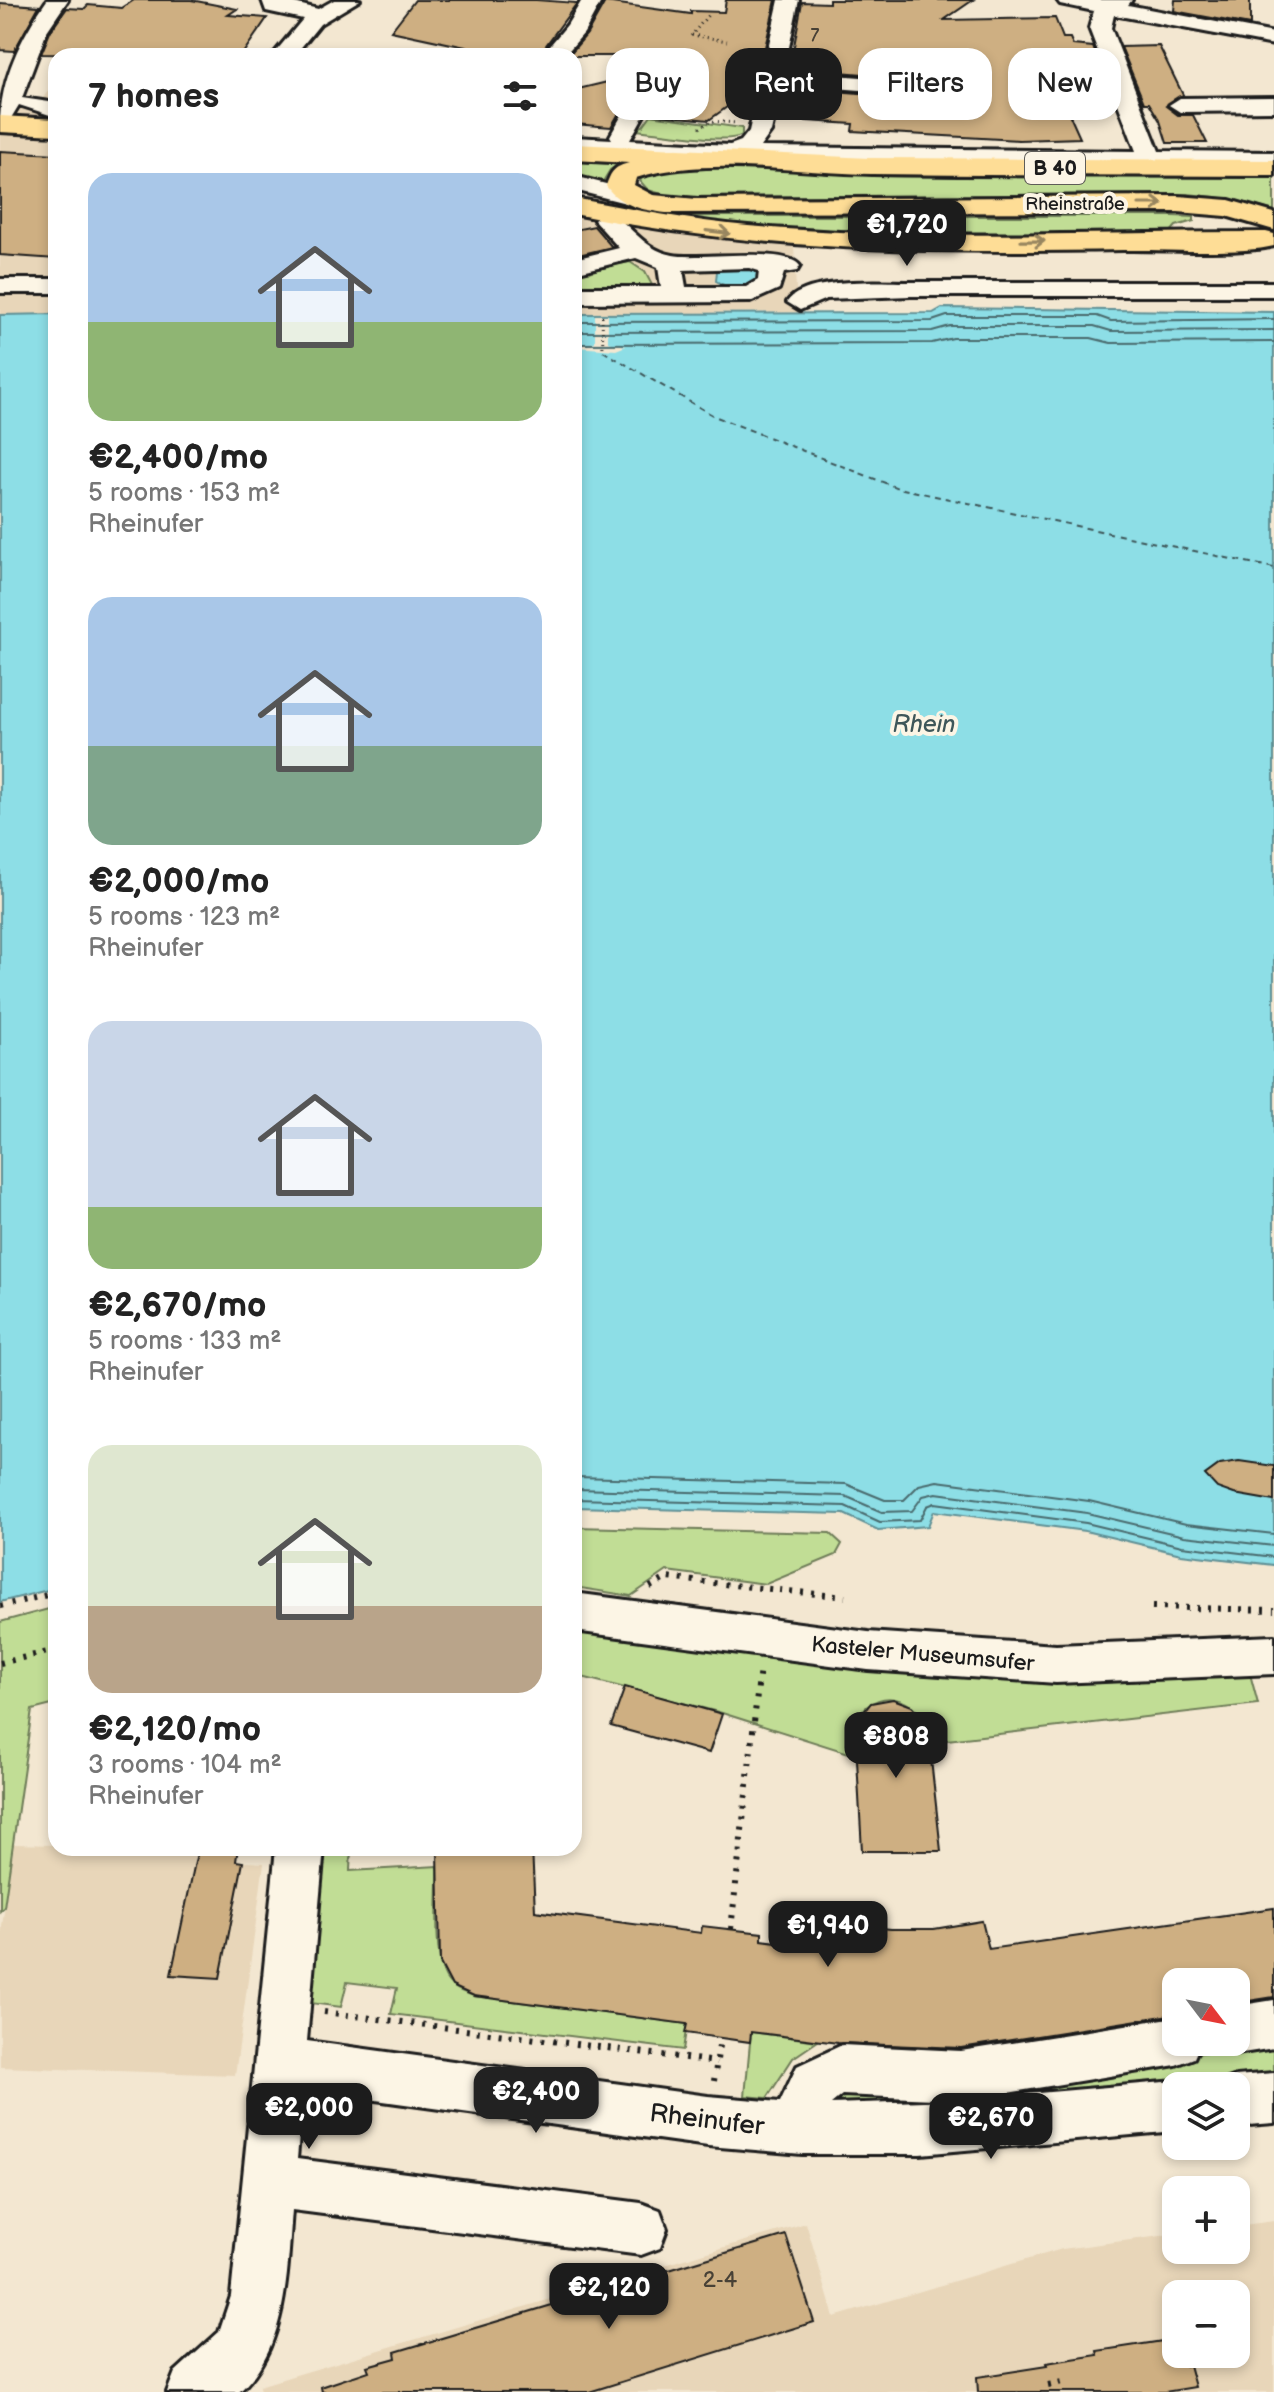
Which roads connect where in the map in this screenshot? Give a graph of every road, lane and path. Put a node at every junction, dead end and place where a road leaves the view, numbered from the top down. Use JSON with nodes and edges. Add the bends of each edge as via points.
{"nodes":[{"id":1,"x":58,"y":0,"type":"edge"},
{"id":2,"x":272,"y":0,"type":"edge"},
{"id":3,"x":350,"y":0,"type":"edge"},
{"id":4,"x":592,"y":0,"type":"edge"},
{"id":5,"x":789,"y":0,"type":"edge"},
{"id":6,"x":1067,"y":0,"type":"edge"},
{"id":7,"x":1116,"y":4,"type":"edge"},
{"id":8,"x":319,"y":15,"type":"junction"},
{"id":9,"x":708,"y":15,"type":"dead end"},
{"id":10,"x":36,"y":31,"type":"junction"},
{"id":11,"x":1274,"y":39,"type":"edge"},
{"id":12,"x":727,"y":41,"type":"dead end"},
{"id":13,"x":290,"y":48,"type":"edge"},
{"id":14,"x":559,"y":48,"type":"edge"},
{"id":15,"x":778,"y":48,"type":"edge"},
{"id":16,"x":0,"y":62,"type":"edge"},
{"id":17,"x":28,"y":103,"type":"junction"},
{"id":18,"x":1274,"y":104,"type":"edge"},
{"id":19,"x":1180,"y":105,"type":"dead end"},
{"id":20,"x":48,"y":108,"type":"edge"},
{"id":21,"x":630,"y":120,"type":"edge"},
{"id":22,"x":763,"y":120,"type":"edge"},
{"id":23,"x":0,"y":121,"type":"edge"},
{"id":24,"x":48,"y":126,"type":"edge"},
{"id":25,"x":760,"y":132,"type":"junction"},
{"id":26,"x":582,"y":134,"type":"edge"},
{"id":27,"x":621,"y":136,"type":"junction"},
{"id":28,"x":582,"y":145,"type":"edge"},
{"id":29,"x":804,"y":146,"type":"junction"},
{"id":30,"x":582,"y":152,"type":"edge"},
{"id":31,"x":717,"y":156,"type":"junction"},
{"id":32,"x":1274,"y":159,"type":"edge"},
{"id":33,"x":902,"y":162,"type":"junction"},
{"id":34,"x":1153,"y":164,"type":"junction"},
{"id":35,"x":832,"y":165,"type":"junction"},
{"id":36,"x":1274,"y":168,"type":"edge"},
{"id":37,"x":582,"y":185,"type":"edge"},
{"id":38,"x":582,"y":195,"type":"edge"},
{"id":39,"x":634,"y":198,"type":"junction"},
{"id":40,"x":582,"y":207,"type":"edge"},
{"id":41,"x":697,"y":207,"type":"junction"},
{"id":42,"x":606,"y":220,"type":"dead end"},
{"id":43,"x":1270,"y":231,"type":"edge"},
{"id":44,"x":629,"y":252,"type":"junction"},
{"id":45,"x":670,"y":263,"type":"junction"},
{"id":46,"x":582,"y":264,"type":"edge"},
{"id":47,"x":1,"y":286,"type":"edge"},
{"id":48,"x":1274,"y":289,"type":"edge"},
{"id":49,"x":48,"y":292,"type":"edge"},
{"id":50,"x":582,"y":295,"type":"edge"},
{"id":51,"x":675,"y":295,"type":"junction"},
{"id":52,"x":800,"y":302,"type":"dead end"},
{"id":53,"x":605,"y":307,"type":"dead end"},
{"id":54,"x":603,"y":351,"type":"dead end"},
{"id":55,"x":48,"y":1595,"type":"edge"},
{"id":56,"x":845,"y":1597,"type":"dead end"},
{"id":57,"x":0,"y":1606,"type":"edge"},
{"id":58,"x":1152,"y":1607,"type":"dead end"},
{"id":59,"x":1274,"y":1610,"type":"edge"},
{"id":60,"x":582,"y":1613,"type":"edge"},
{"id":61,"x":639,"y":1621,"type":"junction"},
{"id":62,"x":763,"y":1639,"type":"junction"},
{"id":63,"x":48,"y":1652,"type":"edge"},
{"id":64,"x":1274,"y":1655,"type":"edge"},
{"id":65,"x":0,"y":1663,"type":"edge"},
{"id":66,"x":299,"y":1856,"type":"edge"},
{"id":67,"x":731,"y":1929,"type":"dead end"},
{"id":68,"x":284,"y":2007,"type":"junction"},
{"id":69,"x":1274,"y":2024,"type":"edge"},
{"id":70,"x":1250,"y":2028,"type":"edge"},
{"id":71,"x":1162,"y":2043,"type":"edge"},
{"id":72,"x":278,"y":2062,"type":"junction"},
{"id":73,"x":717,"y":2062,"type":"dead end"},
{"id":74,"x":1274,"y":2098,"type":"edge"},
{"id":75,"x":1250,"y":2100,"type":"edge"},
{"id":76,"x":1162,"y":2107,"type":"edge"},
{"id":77,"x":802,"y":2129,"type":"junction"},
{"id":78,"x":268,"y":2181,"type":"junction"},
{"id":79,"x":641,"y":2229,"type":"dead end"},
{"id":80,"x":1063,"y":2382,"type":"dead end"},
{"id":81,"x":1048,"y":2385,"type":"dead end"},
{"id":82,"x":195,"y":2392,"type":"edge"}],
"edges":[{"from":1,"to":10,"type":"street"},
{"from":2,"to":8,"type":"street","via":[[281,10]]},
{"from":3,"to":8,"type":"street"},
{"from":4,"to":14,"type":"street"},
{"from":5,"to":15,"type":"street"},
{"from":6,"to":7,"type":"street"},
{"from":7,"to":11,"type":"street"},
{"from":7,"to":34,"type":"street","via":[[1101,16],[1100,28]]},
{"from":8,"to":13,"type":"street"},
{"from":9,"to":12,"type":"path","via":[[691,36]]},
{"from":10,"to":16,"type":"street"},
{"from":10,"to":17,"type":"street"},
{"from":10,"to":23,"type":"street"},
{"from":17,"to":20,"type":"street"},
{"from":17,"to":23,"type":"street"},
{"from":18,"to":19,"type":"street"},
{"from":21,"to":27,"type":"street"},
{"from":22,"to":25,"type":"street"},
{"from":23,"to":24,"type":"main road"},
{"from":25,"to":29,"type":"street"},
{"from":25,"to":31,"type":"street","via":[[749,146]]},
{"from":26,"to":27,"type":"street","name":"Rheinstraße"},
{"from":27,"to":31,"type":"street","name":"Rheinstraße"},
{"from":28,"to":31,"type":"street","name":"Rheinstraße"},
{"from":29,"to":31,"type":"street","name":"Rheinstraße"},
{"from":29,"to":33,"type":"street","name":"Rheinstraße"},
{"from":29,"to":35,"type":"street"},
{"from":30,"to":31,"type":"main road","name":"Rheinstraße"},
{"from":31,"to":35,"type":"main road","name":"Rheinstraße","number":"B 40"},
{"from":31,"to":39,"type":"main road","name":"Rheinstraße","number":"B 40","via":[[630,170],[619,182]]},
{"from":32,"to":34,"type":"street"},
{"from":33,"to":34,"type":"main road","name":"Rheinstraße","number":"B 40","via":[[995,157]]},
{"from":33,"to":35,"type":"main road","name":"Rheinstraße","number":"B 40"},
{"from":34,"to":36,"type":"main road","number":"B 40"},
{"from":37,"to":39,"type":"street","name":"Rheinstraße"},
{"from":38,"to":41,"type":"main road","via":[[631,205]]},
{"from":39,"to":41,"type":"main road","name":"Rheinstraße","number":"B 40"},
{"from":40,"to":43,"type":"main road","name":"Rheinstraße","one_way":true,"via":[[713,232],[826,241],[1178,240]]},
{"from":41,"to":43,"type":"main road","name":"Rheinstraße","number":"B 40","one_way":true,"via":[[1178,204],[1229,208]]},
{"from":42,"to":44,"type":"street"},
{"from":44,"to":45,"type":"street"},
{"from":44,"to":46,"type":"street"},
{"from":45,"to":51,"type":"street"},
{"from":45,"to":51,"type":"street","via":[[749,261],[780,266],[759,292]]},
{"from":47,"to":49,"type":"street"},
{"from":48,"to":52,"type":"street","via":[[1020,295],[821,292]]},
{"from":50,"to":51,"type":"street"},
{"from":53,"to":54,"type":"path"},
{"from":55,"to":57,"type":"path"},
{"from":56,"to":61,"type":"path","via":[[667,1578],[644,1593]]},
{"from":58,"to":59,"type":"path"},
{"from":60,"to":61,"type":"street","name":"Kasteler Museumsufer"},
{"from":61,"to":62,"type":"street","name":"Kasteler Museumsufer"},
{"from":62,"to":64,"type":"street","name":"Kasteler Museumsufer","via":[[1056,1664]]},
{"from":62,"to":67,"type":"path"},
{"from":63,"to":65,"type":"path"},
{"from":66,"to":68,"type":"street"},
{"from":68,"to":72,"type":"street"},
{"from":68,"to":73,"type":"path"},
{"from":69,"to":70,"type":"street"},
{"from":71,"to":77,"type":"street","via":[[961,2076],[842,2070],[822,2074],[811,2088]]},
{"from":72,"to":77,"type":"street","name":"Rheinufer"},
{"from":72,"to":78,"type":"street"},
{"from":74,"to":75,"type":"street"},
{"from":76,"to":77,"type":"street","name":"Rheinufer","via":[[920,2129]]},
{"from":78,"to":79,"type":"street"},
{"from":78,"to":82,"type":"street","via":[[258,2296],[244,2349]]},
{"from":80,"to":81,"type":"path"}]}
